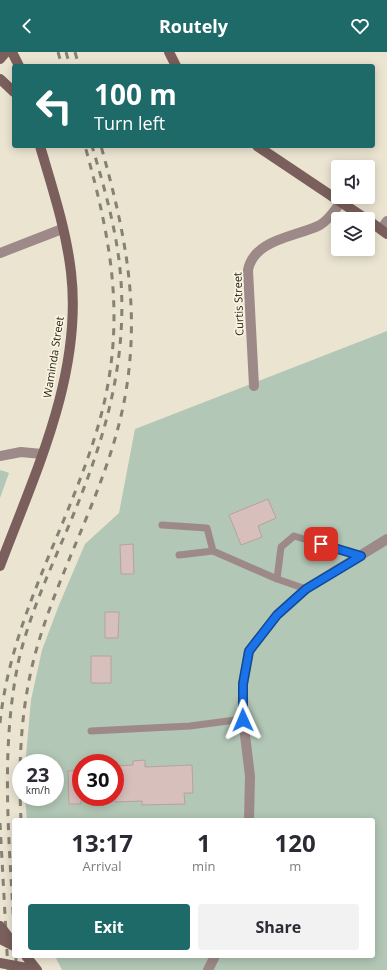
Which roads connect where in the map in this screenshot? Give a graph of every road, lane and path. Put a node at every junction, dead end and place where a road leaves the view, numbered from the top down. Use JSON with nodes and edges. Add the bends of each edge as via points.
{"nodes":[{"id":1,"x":6,"y":52,"type":"edge"},
{"id":2,"x":12,"y":52,"type":"edge"},
{"id":3,"x":0,"y":59,"type":"edge"},
{"id":4,"x":17,"y":64,"type":"edge"},
{"id":5,"x":0,"y":79,"type":"edge"},
{"id":6,"x":12,"y":90,"type":"edge"},
{"id":7,"x":41,"y":148,"type":"edge"},
{"id":8,"x":260,"y":148,"type":"edge"},
{"id":9,"x":331,"y":195,"type":"edge"},
{"id":10,"x":340,"y":204,"type":"edge"},
{"id":11,"x":344,"y":204,"type":"edge"},
{"id":12,"x":355,"y":212,"type":"edge"},
{"id":13,"x":375,"y":224,"type":"edge"},
{"id":14,"x":385,"y":228,"type":"edge"},
{"id":15,"x":62,"y":229,"type":"junction"},
{"id":16,"x":0,"y":253,"type":"edge"},
{"id":17,"x":254,"y":386,"type":"dead end"},
{"id":18,"x":42,"y":454,"type":"junction"},
{"id":19,"x":0,"y":456,"type":"edge"},
{"id":20,"x":162,"y":525,"type":"dead end"},
{"id":21,"x":387,"y":539,"type":"edge"},
{"id":22,"x":213,"y":551,"type":"junction"},
{"id":23,"x":179,"y":555,"type":"dead end"},
{"id":24,"x":361,"y":556,"type":"junction"},
{"id":25,"x":0,"y":566,"type":"edge"},
{"id":26,"x":277,"y":578,"type":"junction"},
{"id":27,"x":306,"y":589,"type":"junction"},
{"id":28,"x":243,"y":720,"type":"junction"},
{"id":29,"x":92,"y":731,"type":"dead end"},
{"id":30,"x":248,"y":818,"type":"edge"},
{"id":31,"x":0,"y":926,"type":"edge"},
{"id":32,"x":0,"y":939,"type":"edge"},
{"id":33,"x":12,"y":942,"type":"edge"},
{"id":34,"x":12,"y":944,"type":"edge"},
{"id":35,"x":28,"y":958,"type":"edge"},
{"id":36,"x":214,"y":958,"type":"edge"},
{"id":37,"x":0,"y":963,"type":"edge"},
{"id":38,"x":37,"y":970,"type":"edge"},
{"id":39,"x":208,"y":970,"type":"edge"}],
"edges":[{"from":1,"to":3,"type":"main road"},
{"from":2,"to":4,"type":"main road"},
{"from":5,"to":6,"type":"main road"},
{"from":7,"to":15,"type":"main road","name":"Waminda Street"},
{"from":8,"to":9,"type":"main road"},
{"from":10,"to":17,"type":"street","name":"Curtis Street","via":[[322,224],[266,246],[250,259],[248,270]]},
{"from":11,"to":12,"type":"main road"},
{"from":13,"to":14,"type":"main road"},
{"from":15,"to":16,"type":"street"},
{"from":15,"to":18,"type":"main road","name":"Waminda Street","via":[[71,272],[72,316],[69,348],[55,418]]},
{"from":18,"to":19,"type":"street","via":[[21,452]]},
{"from":18,"to":25,"type":"main road","name":"Waminda Street"},
{"from":20,"to":22,"type":"lane","via":[[206,528]]},
{"from":21,"to":24,"type":"street"},
{"from":22,"to":23,"type":"lane"},
{"from":22,"to":26,"type":"lane"},
{"from":24,"to":26,"type":"lane","via":[[294,536],[281,547]]},
{"from":24,"to":27,"type":"street"},
{"from":26,"to":27,"type":"lane"},
{"from":27,"to":28,"type":"street","via":[[277,615],[249,651],[243,684]]},
{"from":28,"to":29,"type":"lane","via":[[190,726]]},
{"from":28,"to":30,"type":"street","via":[[250,776]]},
{"from":31,"to":33,"type":"main road","bridge":true},
{"from":32,"to":34,"type":"main road","bridge":true},
{"from":35,"to":38,"type":"main road","bridge":true},
{"from":36,"to":39,"type":"street"},
{"from":37,"to":38,"type":"main road","bridge":true}]}
